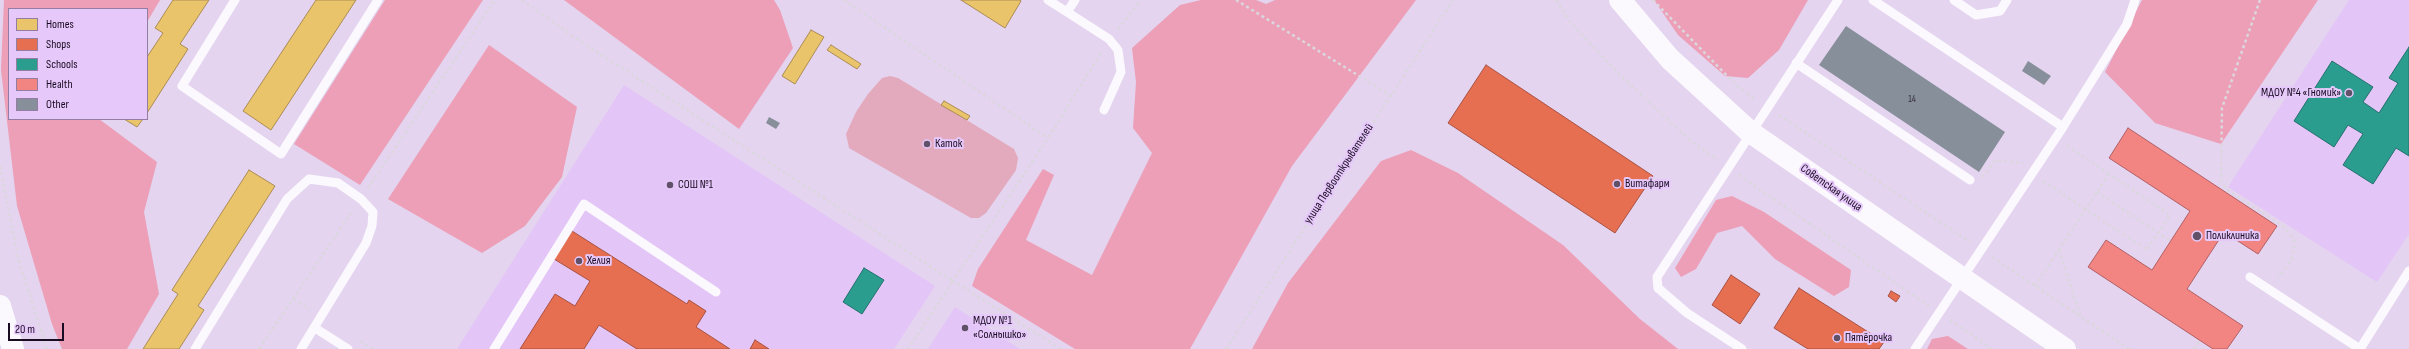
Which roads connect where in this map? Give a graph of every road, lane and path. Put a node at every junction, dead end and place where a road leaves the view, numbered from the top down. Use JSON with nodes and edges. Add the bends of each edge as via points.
{"nodes":[{"id":1,"x":235,"y":0,"type":"edge"},
{"id":2,"x":378,"y":0,"type":"edge"},
{"id":3,"x":495,"y":0,"type":"edge"},
{"id":4,"x":522,"y":0,"type":"edge"},
{"id":5,"x":844,"y":0,"type":"edge"},
{"id":6,"x":1048,"y":0,"type":"edge"},
{"id":7,"x":1075,"y":0,"type":"edge"},
{"id":8,"x":1141,"y":0,"type":"edge"},
{"id":9,"x":1236,"y":0,"type":"edge"},
{"id":10,"x":1453,"y":0,"type":"edge"},
{"id":11,"x":1556,"y":0,"type":"edge"},
{"id":12,"x":1620,"y":0,"type":"edge"},
{"id":13,"x":1653,"y":0,"type":"edge"},
{"id":14,"x":1838,"y":0,"type":"edge"},
{"id":15,"x":1873,"y":0,"type":"edge"},
{"id":16,"x":1954,"y":0,"type":"edge"},
{"id":17,"x":2007,"y":0,"type":"edge"},
{"id":18,"x":2135,"y":0,"type":"edge"},
{"id":19,"x":2260,"y":0,"type":"edge"},
{"id":20,"x":1067,"y":12,"type":"junction"},
{"id":21,"x":1109,"y":40,"type":"junction"},
{"id":22,"x":1796,"y":63,"type":"junction"},
{"id":23,"x":1390,"y":95,"type":"junction"},
{"id":24,"x":1767,"y":107,"type":"junction"},
{"id":25,"x":1104,"y":110,"type":"dead end"},
{"id":26,"x":2063,"y":127,"type":"junction"},
{"id":27,"x":1750,"y":132,"type":"junction"},
{"id":28,"x":1048,"y":138,"type":"junction"},
{"id":29,"x":2056,"y":138,"type":"junction"},
{"id":30,"x":2038,"y":165,"type":"junction"},
{"id":31,"x":0,"y":166,"type":"edge"},
{"id":32,"x":1728,"y":167,"type":"junction"},
{"id":33,"x":2032,"y":174,"type":"junction"},
{"id":34,"x":2109,"y":174,"type":"junction"},
{"id":35,"x":1970,"y":180,"type":"joint"},
{"id":36,"x":2097,"y":192,"type":"junction"},
{"id":37,"x":361,"y":199,"type":"junction"},
{"id":38,"x":2085,"y":209,"type":"junction"},
{"id":39,"x":2158,"y":233,"type":"junction"},
{"id":40,"x":2170,"y":241,"type":"dead end"},
{"id":41,"x":1981,"y":249,"type":"junction"},
{"id":42,"x":2059,"y":249,"type":"junction"},
{"id":43,"x":2409,"y":271,"type":"edge"},
{"id":44,"x":2250,"y":277,"type":"dead end"},
{"id":45,"x":1961,"y":279,"type":"junction"},
{"id":46,"x":953,"y":281,"type":"junction"},
{"id":47,"x":2035,"y":286,"type":"junction"},
{"id":48,"x":2269,"y":290,"type":"junction"},
{"id":49,"x":716,"y":292,"type":"dead end"},
{"id":50,"x":0,"y":306,"type":"edge"},
{"id":51,"x":1939,"y":314,"type":"junction"},
{"id":52,"x":2081,"y":316,"type":"junction"},
{"id":53,"x":315,"y":328,"type":"junction"},
{"id":54,"x":2200,"y":340,"type":"dead end"},
{"id":55,"x":13,"y":349,"type":"edge"},
{"id":56,"x":46,"y":349,"type":"edge"},
{"id":57,"x":194,"y":349,"type":"edge"},
{"id":58,"x":259,"y":349,"type":"edge"},
{"id":59,"x":301,"y":349,"type":"edge"},
{"id":60,"x":348,"y":349,"type":"edge"},
{"id":61,"x":494,"y":349,"type":"edge"},
{"id":62,"x":908,"y":349,"type":"edge"},
{"id":63,"x":1061,"y":349,"type":"edge"},
{"id":64,"x":1226,"y":349,"type":"edge"},
{"id":65,"x":1742,"y":349,"type":"edge"},
{"id":66,"x":1915,"y":349,"type":"edge"},
{"id":67,"x":1992,"y":349,"type":"edge"},
{"id":68,"x":2065,"y":349,"type":"edge"},
{"id":69,"x":2129,"y":349,"type":"edge"},
{"id":70,"x":2194,"y":349,"type":"edge"},
{"id":71,"x":2360,"y":349,"type":"edge"}],
"edges":[{"from":1,"to":2,"type":"lane","via":[[182,86],[281,154]]},
{"from":3,"to":37,"type":"path"},
{"from":4,"to":46,"type":"path","via":[[590,47]]},
{"from":5,"to":28,"type":"path"},
{"from":6,"to":20,"type":"lane"},
{"from":7,"to":20,"type":"lane"},
{"from":8,"to":21,"type":"path"},
{"from":9,"to":23,"type":"path"},
{"from":10,"to":23,"type":"path","name":"улица Первооткрывателей"},
{"from":11,"to":32,"type":"path","via":[[1571,23],[1621,76],[1692,142]]},
{"from":12,"to":27,"type":"street","name":"Советская улица","via":[[1670,59]]},
{"from":13,"to":24,"type":"path","via":[[1738,87]]},
{"from":14,"to":22,"type":"lane"},
{"from":15,"to":26,"type":"lane"},
{"from":16,"to":17,"type":"lane","via":[[1976,15],[2000,11]]},
{"from":18,"to":26,"type":"lane","via":[[2127,24]]},
{"from":19,"to":48,"type":"path","via":[[2222,108],[2221,180],[2226,189],[2282,226],[2295,242],[2292,259]]},
{"from":20,"to":21,"type":"lane"},
{"from":21,"to":25,"type":"lane","via":[[1118,50],[1121,72]]},
{"from":21,"to":28,"type":"path"},
{"from":22,"to":24,"type":"lane"},
{"from":22,"to":35,"type":"lane"},
{"from":23,"to":64,"type":"path","name":"улица Первооткрывателей"},
{"from":24,"to":27,"type":"lane"},
{"from":24,"to":41,"type":"path"},
{"from":26,"to":29,"type":"lane"},
{"from":27,"to":32,"type":"lane"},
{"from":27,"to":45,"type":"street","name":"Советская улица"},
{"from":28,"to":46,"type":"path"},
{"from":29,"to":30,"type":"lane"},
{"from":29,"to":34,"type":"path"},
{"from":30,"to":33,"type":"lane"},
{"from":30,"to":35,"type":"path","via":[[1996,160],[1984,176]]},
{"from":31,"to":56,"type":"path","via":[[18,258]]},
{"from":32,"to":51,"type":"path"},
{"from":32,"to":65,"type":"lane","via":[[1657,277],[1658,288],[1687,313]]},
{"from":33,"to":38,"type":"path"},
{"from":33,"to":41,"type":"lane"},
{"from":34,"to":36,"type":"path"},
{"from":34,"to":39,"type":"path","via":[[2170,215]]},
{"from":36,"to":38,"type":"path"},
{"from":36,"to":39,"type":"path"},
{"from":37,"to":53,"type":"lane","via":[[373,212],[372,226],[366,243]]},
{"from":37,"to":57,"type":"lane","via":[[338,183],[309,179],[287,199]]},
{"from":37,"to":58,"type":"path"},
{"from":38,"to":39,"type":"path","via":[[2147,250]]},
{"from":38,"to":42,"type":"path"},
{"from":39,"to":40,"type":"path"},
{"from":41,"to":45,"type":"lane"},
{"from":41,"to":47,"type":"path"},
{"from":42,"to":47,"type":"path"},
{"from":42,"to":52,"type":"path"},
{"from":43,"to":71,"type":"lane"},
{"from":44,"to":48,"type":"lane"},
{"from":45,"to":51,"type":"lane"},
{"from":45,"to":68,"type":"street","name":"Советская улица"},
{"from":46,"to":62,"type":"path"},
{"from":46,"to":63,"type":"path"},
{"from":47,"to":52,"type":"path"},
{"from":48,"to":71,"type":"lane"},
{"from":49,"to":61,"type":"lane","via":[[584,204]]},
{"from":50,"to":55,"type":"street"},
{"from":51,"to":66,"type":"lane"},
{"from":51,"to":67,"type":"path"},
{"from":52,"to":69,"type":"path"},
{"from":53,"to":59,"type":"lane"},
{"from":53,"to":60,"type":"lane"},
{"from":54,"to":70,"type":"path"}]}
